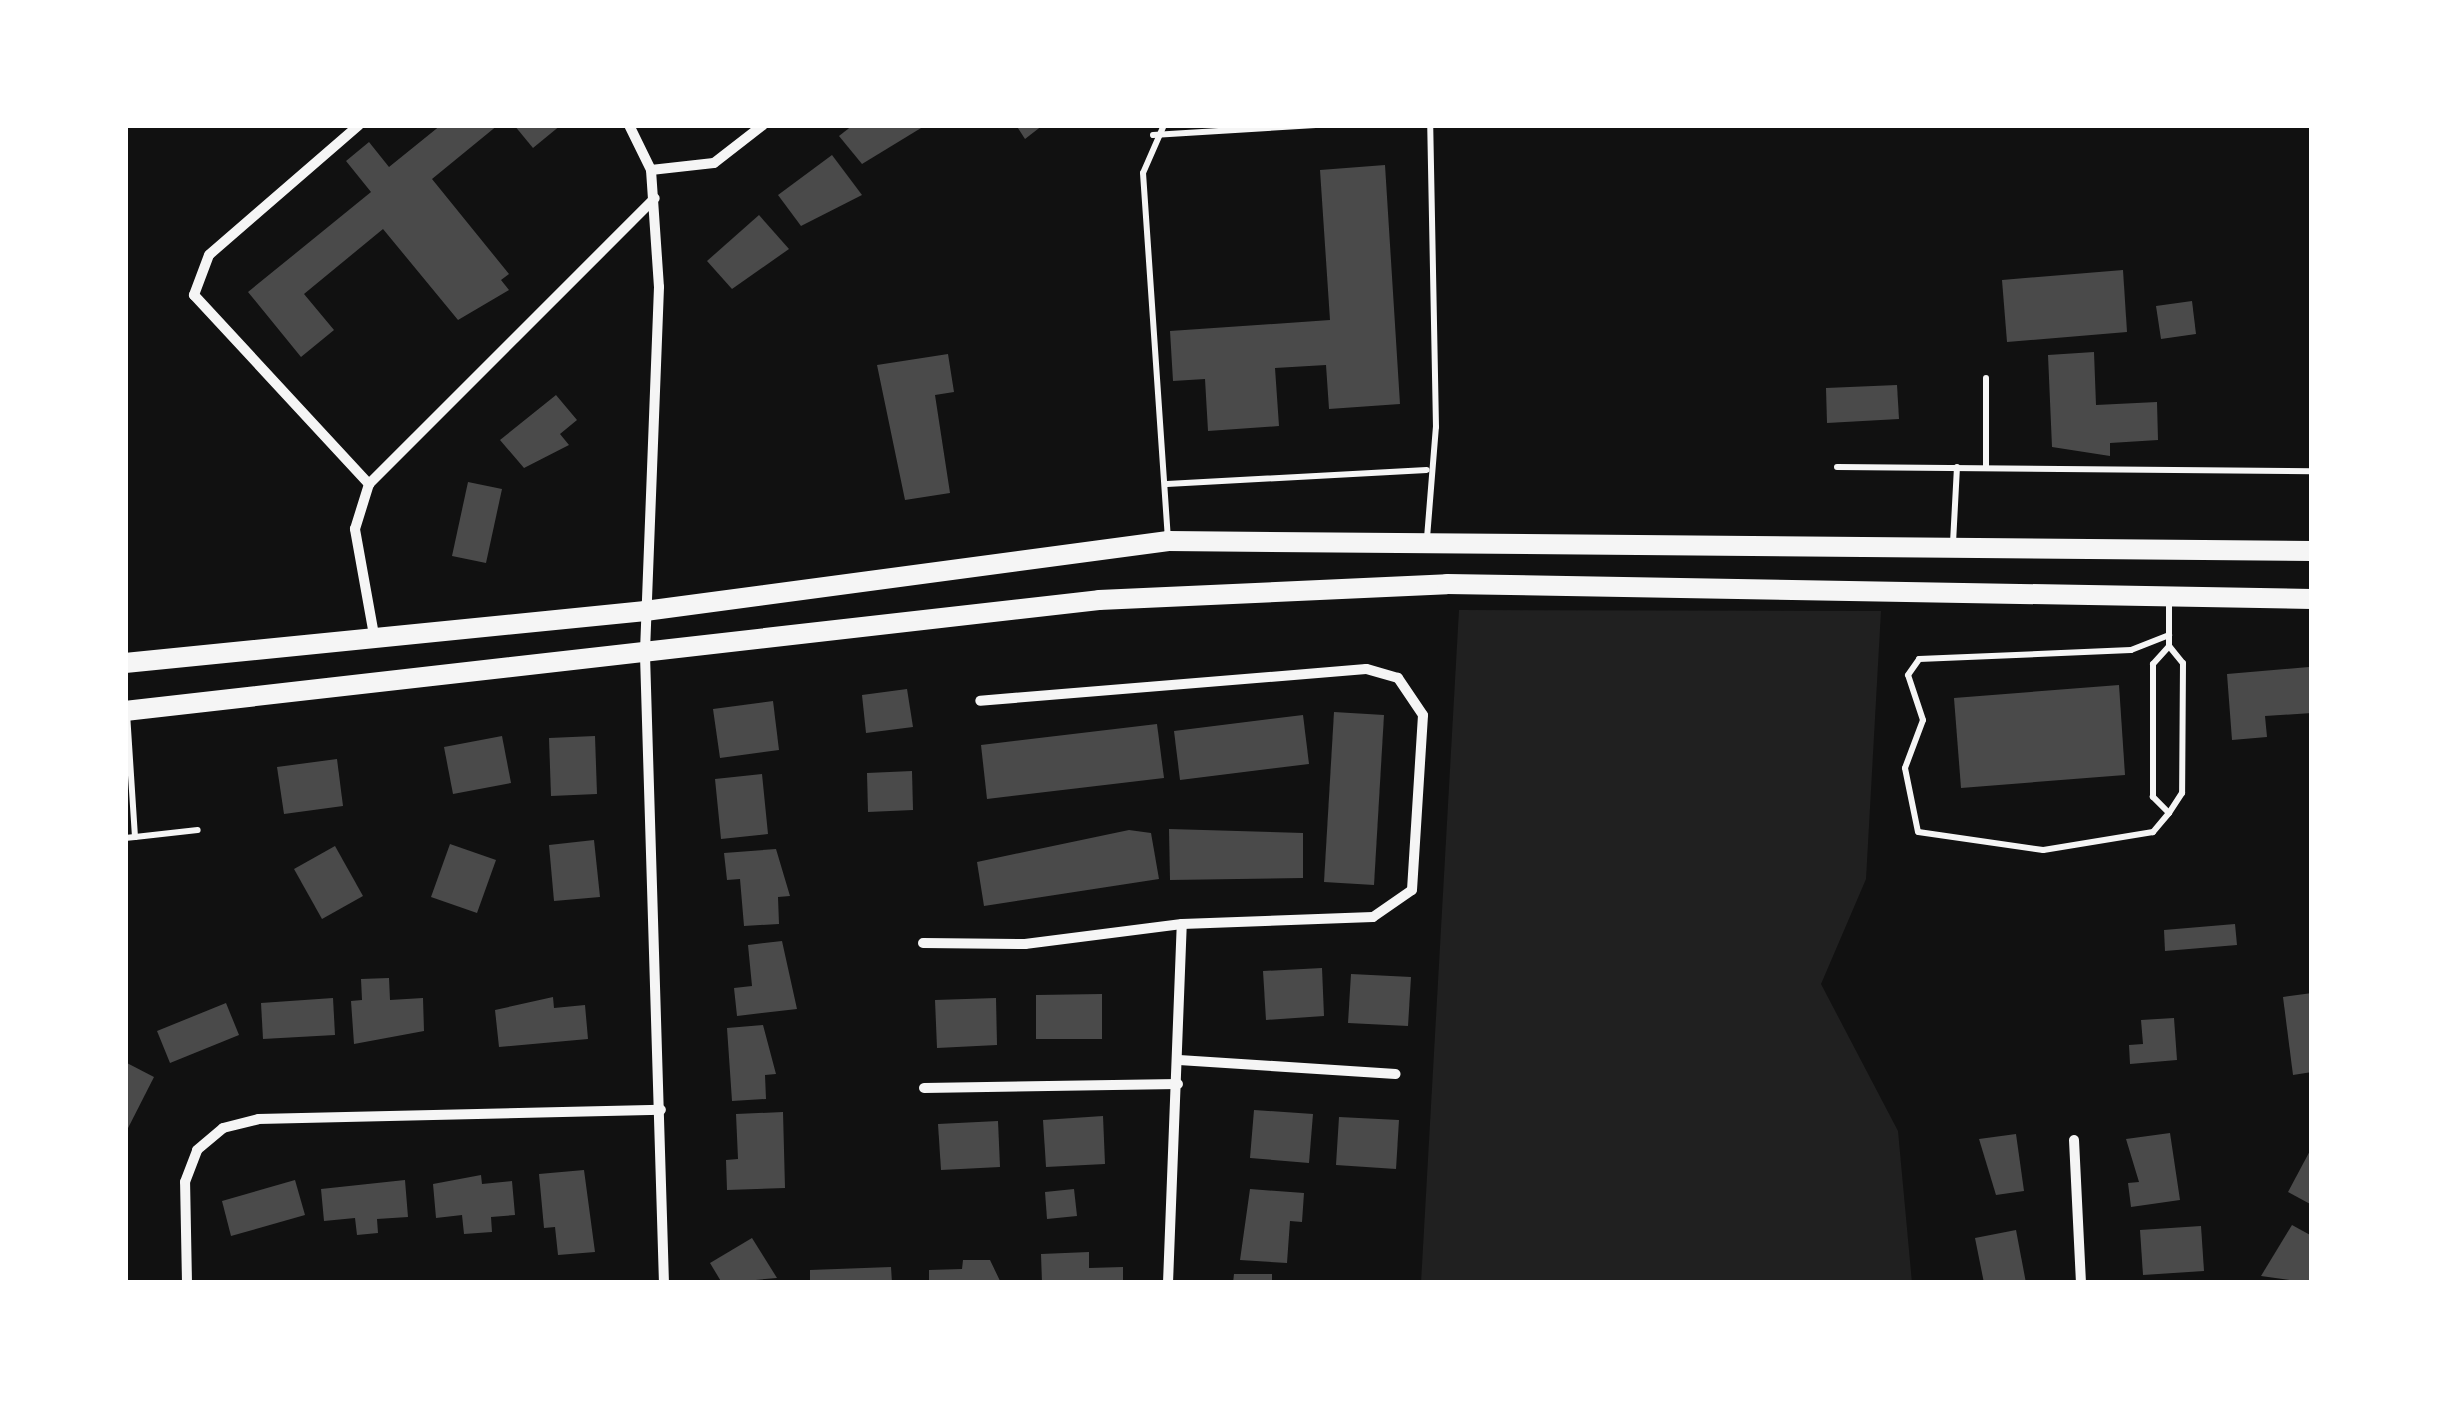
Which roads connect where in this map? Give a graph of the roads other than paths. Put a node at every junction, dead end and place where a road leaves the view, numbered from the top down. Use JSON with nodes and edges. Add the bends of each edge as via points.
{"nodes":[{"id":1,"x":359,"y":125,"type":"edge"},
{"id":2,"x":629,"y":125,"type":"edge"},
{"id":3,"x":762,"y":125,"type":"edge"},
{"id":4,"x":1164,"y":125,"type":"edge"},
{"id":5,"x":1316,"y":125,"type":"edge"},
{"id":6,"x":1430,"y":125,"type":"edge"},
{"id":7,"x":1152,"y":135,"type":"junction"},
{"id":8,"x":651,"y":170,"type":"junction"},
{"id":9,"x":656,"y":198,"type":"junction"},
{"id":10,"x":1986,"y":378,"type":"dead end"},
{"id":11,"x":1986,"y":466,"type":"junction"},
{"id":12,"x":1837,"y":467,"type":"dead end"},
{"id":13,"x":1957,"y":467,"type":"junction"},
{"id":14,"x":1426,"y":470,"type":"junction"},
{"id":15,"x":2312,"y":471,"type":"edge"},
{"id":16,"x":368,"y":484,"type":"junction"},
{"id":17,"x":1167,"y":484,"type":"junction"},
{"id":18,"x":1168,"y":540,"type":"junction"},
{"id":19,"x":1427,"y":540,"type":"junction"},
{"id":20,"x":1953,"y":545,"type":"junction"},
{"id":21,"x":2312,"y":551,"type":"edge"},
{"id":22,"x":2169,"y":596,"type":"junction"},
{"id":23,"x":2312,"y":598,"type":"edge"},
{"id":24,"x":646,"y":611,"type":"junction"},
{"id":25,"x":374,"y":635,"type":"junction"},
{"id":26,"x":2169,"y":635,"type":"junction"},
{"id":27,"x":2169,"y":646,"type":"junction"},
{"id":28,"x":645,"y":655,"type":"junction"},
{"id":29,"x":125,"y":663,"type":"edge"},
{"id":30,"x":980,"y":701,"type":"dead end"},
{"id":31,"x":126,"y":711,"type":"edge"},
{"id":32,"x":2168,"y":813,"type":"junction"},
{"id":33,"x":198,"y":830,"type":"dead end"},
{"id":34,"x":135,"y":837,"type":"junction"},
{"id":35,"x":125,"y":838,"type":"edge"},
{"id":36,"x":1182,"y":924,"type":"junction"},
{"id":37,"x":924,"y":943,"type":"dead end"},
{"id":38,"x":1180,"y":1060,"type":"junction"},
{"id":39,"x":1396,"y":1074,"type":"dead end"},
{"id":40,"x":1178,"y":1084,"type":"junction"},
{"id":41,"x":924,"y":1088,"type":"dead end"},
{"id":42,"x":661,"y":1110,"type":"junction"},
{"id":43,"x":2074,"y":1140,"type":"dead end"},
{"id":44,"x":187,"y":1283,"type":"edge"},
{"id":45,"x":664,"y":1283,"type":"edge"},
{"id":46,"x":1168,"y":1283,"type":"edge"},
{"id":47,"x":2081,"y":1283,"type":"edge"}],
"edges":[{"from":1,"to":16,"type":"street","via":[[208,256],[194,295]]},
{"from":2,"to":8,"type":"street"},
{"from":3,"to":8,"type":"street","via":[[714,163]]},
{"from":4,"to":7,"type":"lane"},
{"from":5,"to":7,"type":"lane"},
{"from":6,"to":14,"type":"lane","via":[[1436,426]]},
{"from":7,"to":17,"type":"lane","via":[[1143,173]]},
{"from":8,"to":9,"type":"street"},
{"from":9,"to":16,"type":"street"},
{"from":9,"to":24,"type":"street"},
{"from":10,"to":11,"type":"lane"},
{"from":11,"to":13,"type":"lane"},
{"from":11,"to":15,"type":"lane"},
{"from":12,"to":13,"type":"lane"},
{"from":13,"to":20,"type":"lane"},
{"from":14,"to":17,"type":"lane"},
{"from":14,"to":19,"type":"lane"},
{"from":16,"to":25,"type":"street","via":[[354,528]]},
{"from":17,"to":18,"type":"lane"},
{"from":18,"to":19,"type":"main road"},
{"from":18,"to":24,"type":"main road"},
{"from":19,"to":20,"type":"main road"},
{"from":20,"to":21,"type":"main road"},
{"from":22,"to":23,"type":"main road"},
{"from":22,"to":26,"type":"lane"},
{"from":22,"to":28,"type":"main road","via":[[1447,584],[1099,600]]},
{"from":24,"to":25,"type":"main road"},
{"from":24,"to":28,"type":"street"},
{"from":25,"to":29,"type":"main road"},
{"from":26,"to":27,"type":"lane"},
{"from":26,"to":32,"type":"lane","via":[[2131,650],[1919,659],[1908,675],[1923,720],[1904,768],[1918,832],[2043,850],[2096,847],[2153,832]]},
{"from":27,"to":32,"type":"lane","via":[[2182,682],[2182,792]]},
{"from":27,"to":32,"type":"lane","via":[[2153,664],[2152,797]]},
{"from":28,"to":31,"type":"main road"},
{"from":28,"to":42,"type":"street"},
{"from":30,"to":36,"type":"street","via":[[1366,669],[1398,678],[1423,715],[1412,890],[1373,916]]},
{"from":31,"to":34,"type":"lane"},
{"from":33,"to":34,"type":"lane"},
{"from":34,"to":35,"type":"lane"},
{"from":36,"to":37,"type":"street","via":[[1025,944]]},
{"from":36,"to":38,"type":"street"},
{"from":38,"to":39,"type":"street"},
{"from":38,"to":40,"type":"street"},
{"from":40,"to":41,"type":"street"},
{"from":40,"to":46,"type":"street"},
{"from":42,"to":44,"type":"street","via":[[258,1119],[223,1128],[197,1150],[185,1182]]},
{"from":42,"to":45,"type":"street"},
{"from":43,"to":47,"type":"street"}]}
